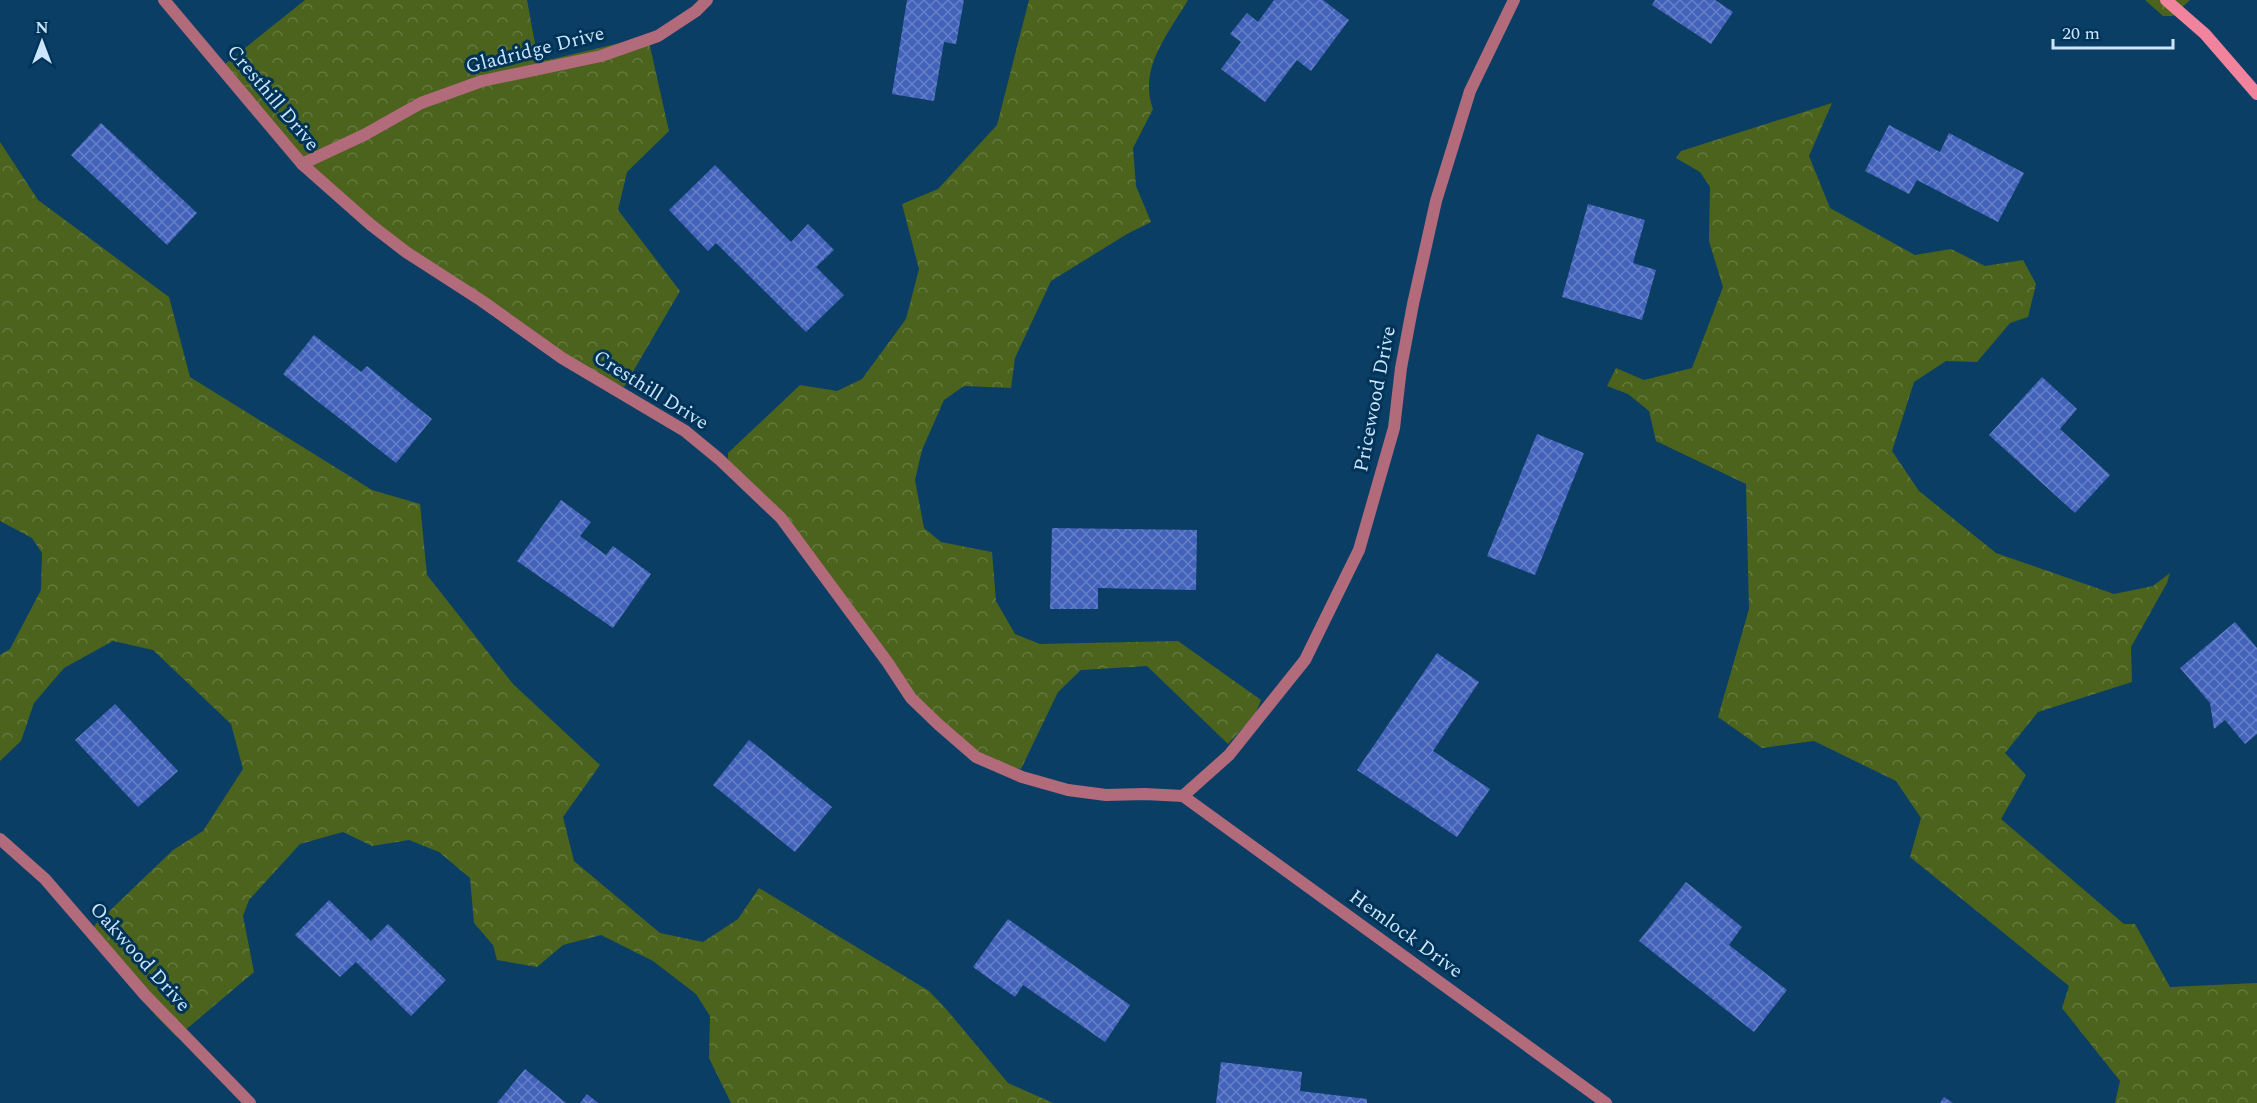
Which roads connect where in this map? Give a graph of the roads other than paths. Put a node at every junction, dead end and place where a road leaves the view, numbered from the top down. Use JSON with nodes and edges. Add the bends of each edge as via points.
{"nodes":[{"id":1,"x":164,"y":0,"type":"edge"},
{"id":2,"x":707,"y":0,"type":"edge"},
{"id":3,"x":1514,"y":0,"type":"edge"},
{"id":4,"x":2166,"y":0,"type":"edge"},
{"id":5,"x":2257,"y":94,"type":"edge"},
{"id":6,"x":302,"y":164,"type":"junction"},
{"id":7,"x":1183,"y":796,"type":"junction"},
{"id":8,"x":0,"y":838,"type":"edge"},
{"id":9,"x":250,"y":1103,"type":"edge"},
{"id":10,"x":1606,"y":1103,"type":"edge"}],
"edges":[{"from":1,"to":6,"type":"street","name":"Cresthill Drive"},
{"from":2,"to":6,"type":"street","name":"Gladridge Drive","via":[[658,36],[601,56],[482,81],[421,103]]},
{"from":3,"to":7,"type":"street","name":"Pricewood Drive","via":[[1470,91],[1436,201],[1401,368],[1394,428],[1359,550],[1305,660],[1229,755]]},
{"from":4,"to":5,"type":"street","via":[[2205,34]]},
{"from":6,"to":7,"type":"street","name":"Cresthill Drive","via":[[406,252],[562,358],[685,431],[719,459],[781,518],[911,698],[976,757],[1022,777],[1068,790],[1106,795]]},
{"from":7,"to":10,"type":"street","name":"Hemlock Drive"},
{"from":8,"to":9,"type":"street","name":"Oakwood Drive","via":[[45,879],[145,996]]}]}
